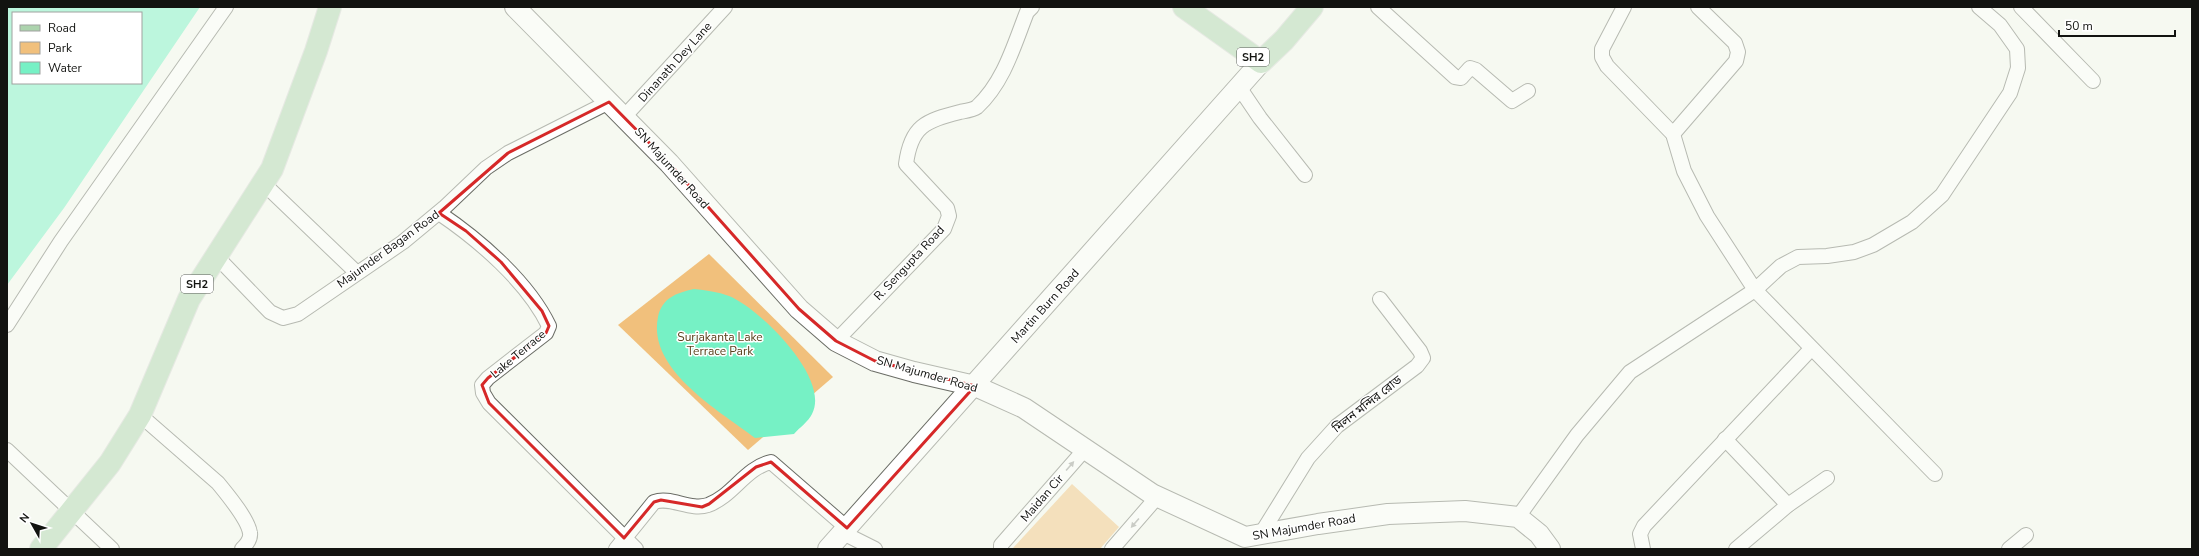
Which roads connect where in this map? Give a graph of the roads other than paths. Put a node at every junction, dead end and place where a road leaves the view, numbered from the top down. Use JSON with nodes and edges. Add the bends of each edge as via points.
{"nodes":[{"id":1,"x":226,"y":7,"type":"edge"},
{"id":2,"x":330,"y":7,"type":"edge"},
{"id":3,"x":515,"y":7,"type":"edge"},
{"id":4,"x":725,"y":7,"type":"edge"},
{"id":5,"x":1032,"y":7,"type":"edge"},
{"id":6,"x":1184,"y":7,"type":"edge"},
{"id":7,"x":1312,"y":7,"type":"edge"},
{"id":8,"x":1378,"y":7,"type":"edge"},
{"id":9,"x":1624,"y":7,"type":"edge"},
{"id":10,"x":1698,"y":7,"type":"edge"},
{"id":11,"x":1979,"y":7,"type":"edge"},
{"id":12,"x":2021,"y":7,"type":"edge"},
{"id":13,"x":1261,"y":62,"type":"junction"},
{"id":14,"x":2093,"y":81,"type":"dead end"},
{"id":15,"x":1239,"y":87,"type":"junction"},
{"id":16,"x":1528,"y":91,"type":"dead end"},
{"id":17,"x":609,"y":102,"type":"junction"},
{"id":18,"x":624,"y":117,"type":"junction"},
{"id":19,"x":1674,"y":134,"type":"junction"},
{"id":20,"x":1305,"y":175,"type":"dead end"},
{"id":21,"x":263,"y":183,"type":"junction"},
{"id":22,"x":439,"y":213,"type":"junction"},
{"id":23,"x":216,"y":256,"type":"junction"},
{"id":24,"x":357,"y":273,"type":"junction"},
{"id":25,"x":1755,"y":290,"type":"junction"},
{"id":26,"x":1380,"y":299,"type":"dead end"},
{"id":27,"x":7,"y":325,"type":"edge"},
{"id":28,"x":836,"y":341,"type":"junction"},
{"id":29,"x":1812,"y":349,"type":"junction"},
{"id":30,"x":974,"y":386,"type":"junction"},
{"id":31,"x":140,"y":415,"type":"junction"},
{"id":32,"x":1725,"y":439,"type":"junction"},
{"id":33,"x":1086,"y":448,"type":"junction"},
{"id":34,"x":7,"y":450,"type":"edge"},
{"id":35,"x":1935,"y":474,"type":"dead end"},
{"id":36,"x":1827,"y":478,"type":"dead end"},
{"id":37,"x":1158,"y":496,"type":"junction"},
{"id":38,"x":1788,"y":505,"type":"junction"},
{"id":39,"x":72,"y":513,"type":"junction"},
{"id":40,"x":1518,"y":517,"type":"junction"},
{"id":41,"x":845,"y":530,"type":"junction"},
{"id":42,"x":2026,"y":535,"type":"dead end"},
{"id":43,"x":1249,"y":540,"type":"edge"},
{"id":44,"x":620,"y":543,"type":"edge"},
{"id":45,"x":41,"y":549,"type":"edge"},
{"id":46,"x":112,"y":549,"type":"edge"},
{"id":47,"x":242,"y":549,"type":"edge"},
{"id":48,"x":636,"y":549,"type":"edge"},
{"id":49,"x":828,"y":549,"type":"edge"},
{"id":50,"x":875,"y":549,"type":"edge"},
{"id":51,"x":1001,"y":549,"type":"edge"},
{"id":52,"x":1112,"y":549,"type":"edge"},
{"id":53,"x":1550,"y":549,"type":"edge"},
{"id":54,"x":1643,"y":549,"type":"edge"},
{"id":55,"x":1736,"y":549,"type":"edge"},
{"id":56,"x":2010,"y":549,"type":"edge"}],
"edges":[{"from":1,"to":27,"type":"street","via":[[61,241]]},
{"from":2,"to":21,"type":"main road","number":"SH2","via":[[285,138]]},
{"from":3,"to":17,"type":"main road","name":"SN Majumder Road"},
{"from":4,"to":18,"type":"street","name":"Dinanath Dey Lane"},
{"from":5,"to":28,"type":"street","name":"R. Sengupta Road","via":[[1027,12],[1002,75],[976,108],[929,121],[918,128],[908,147],[906,164],[947,208],[949,216],[944,229]]},
{"from":6,"to":13,"type":"main road","number":"SH2"},
{"from":7,"to":13,"type":"main road","number":"SH2"},
{"from":8,"to":16,"type":"street","via":[[1455,77],[1461,78],[1470,68],[1476,70],[1512,100]]},
{"from":9,"to":19,"type":"street","via":[[1602,49],[1602,57],[1607,66]]},
{"from":10,"to":19,"type":"street","via":[[1735,43],[1738,52],[1736,61]]},
{"from":11,"to":25,"type":"street","via":[[2000,25],[2017,49],[2018,68],[2010,93],[1942,194],[1912,222],[1873,245],[1854,252],[1798,257],[1781,266]]},
{"from":12,"to":14,"type":"street"},
{"from":13,"to":15,"type":"main road","name":"Martin Burn Road"},
{"from":15,"to":20,"type":"street"},
{"from":15,"to":30,"type":"main road","name":"Martin Burn Road"},
{"from":17,"to":18,"type":"main road","name":"SN Majumder Road"},
{"from":17,"to":22,"type":"street","name":"Majumder Bagan Road","via":[[508,153],[486,168]]},
{"from":18,"to":28,"type":"main road","name":"SN Majumder Road","via":[[669,163],[800,309]]},
{"from":19,"to":25,"type":"street","via":[[1684,171],[1707,216]]},
{"from":21,"to":23,"type":"main road","number":"SH2"},
{"from":21,"to":24,"type":"street"},
{"from":22,"to":24,"type":"street","name":"Majumder Bagan Road","via":[[403,242]]},
{"from":22,"to":44,"type":"street","name":"Lake Terrace","via":[[466,231],[500,262],[542,311],[549,326],[546,333],[482,385],[489,404]]},
{"from":23,"to":24,"type":"street","name":"Majumder Bagan Road","via":[[270,312],[283,318],[298,314]]},
{"from":23,"to":31,"type":"main road","number":"SH2","via":[[178,320]]},
{"from":25,"to":29,"type":"street"},
{"from":25,"to":40,"type":"street","via":[[1630,372],[1577,435]]},
{"from":26,"to":43,"type":"street","name":"মিলন মন্দির রোড","via":[[1423,358],[1417,366],[1337,426],[1308,458]]},
{"from":28,"to":30,"type":"main road","name":"SN Majumder Road","via":[[875,361]]},
{"from":29,"to":32,"type":"street"},
{"from":29,"to":35,"type":"street"},
{"from":30,"to":33,"type":"main road","name":"SN Majumder Road","via":[[1024,408]]},
{"from":30,"to":41,"type":"main road","name":"Martin Burn Road"},
{"from":31,"to":39,"type":"main road","number":"SH2","via":[[110,463]]},
{"from":31,"to":47,"type":"street","via":[[218,484],[228,496],[248,526],[250,534],[247,544]]},
{"from":32,"to":38,"type":"street"},
{"from":32,"to":54,"type":"street","via":[[1644,526],[1640,534]]},
{"from":33,"to":37,"type":"main road","name":"SN Majumder Road","via":[[1119,473]]},
{"from":51,"to":33,"type":"street","name":"Maidan Cir","one_way":true,"via":[[1001,545]]},
{"from":34,"to":39,"type":"street"},
{"from":36,"to":38,"type":"street"},
{"from":37,"to":43,"type":"main road","name":"SN Majumder Road"},
{"from":37,"to":52,"type":"street","one_way":true},
{"from":38,"to":55,"type":"street"},
{"from":39,"to":45,"type":"main road","number":"SH2"},
{"from":39,"to":46,"type":"street"},
{"from":40,"to":43,"type":"main road","name":"SN Majumder Road","via":[[1465,511],[1388,514]]},
{"from":40,"to":53,"type":"main road","via":[[1538,534]]},
{"from":41,"to":44,"type":"street","via":[[771,462],[756,467],[719,499],[709,504],[702,506],[661,500],[654,502]]},
{"from":41,"to":49,"type":"main road","name":"Martin Burn Road"},
{"from":41,"to":50,"type":"street"},
{"from":42,"to":56,"type":"street"},
{"from":44,"to":48,"type":"street","name":"Lake Terrace"}]}
